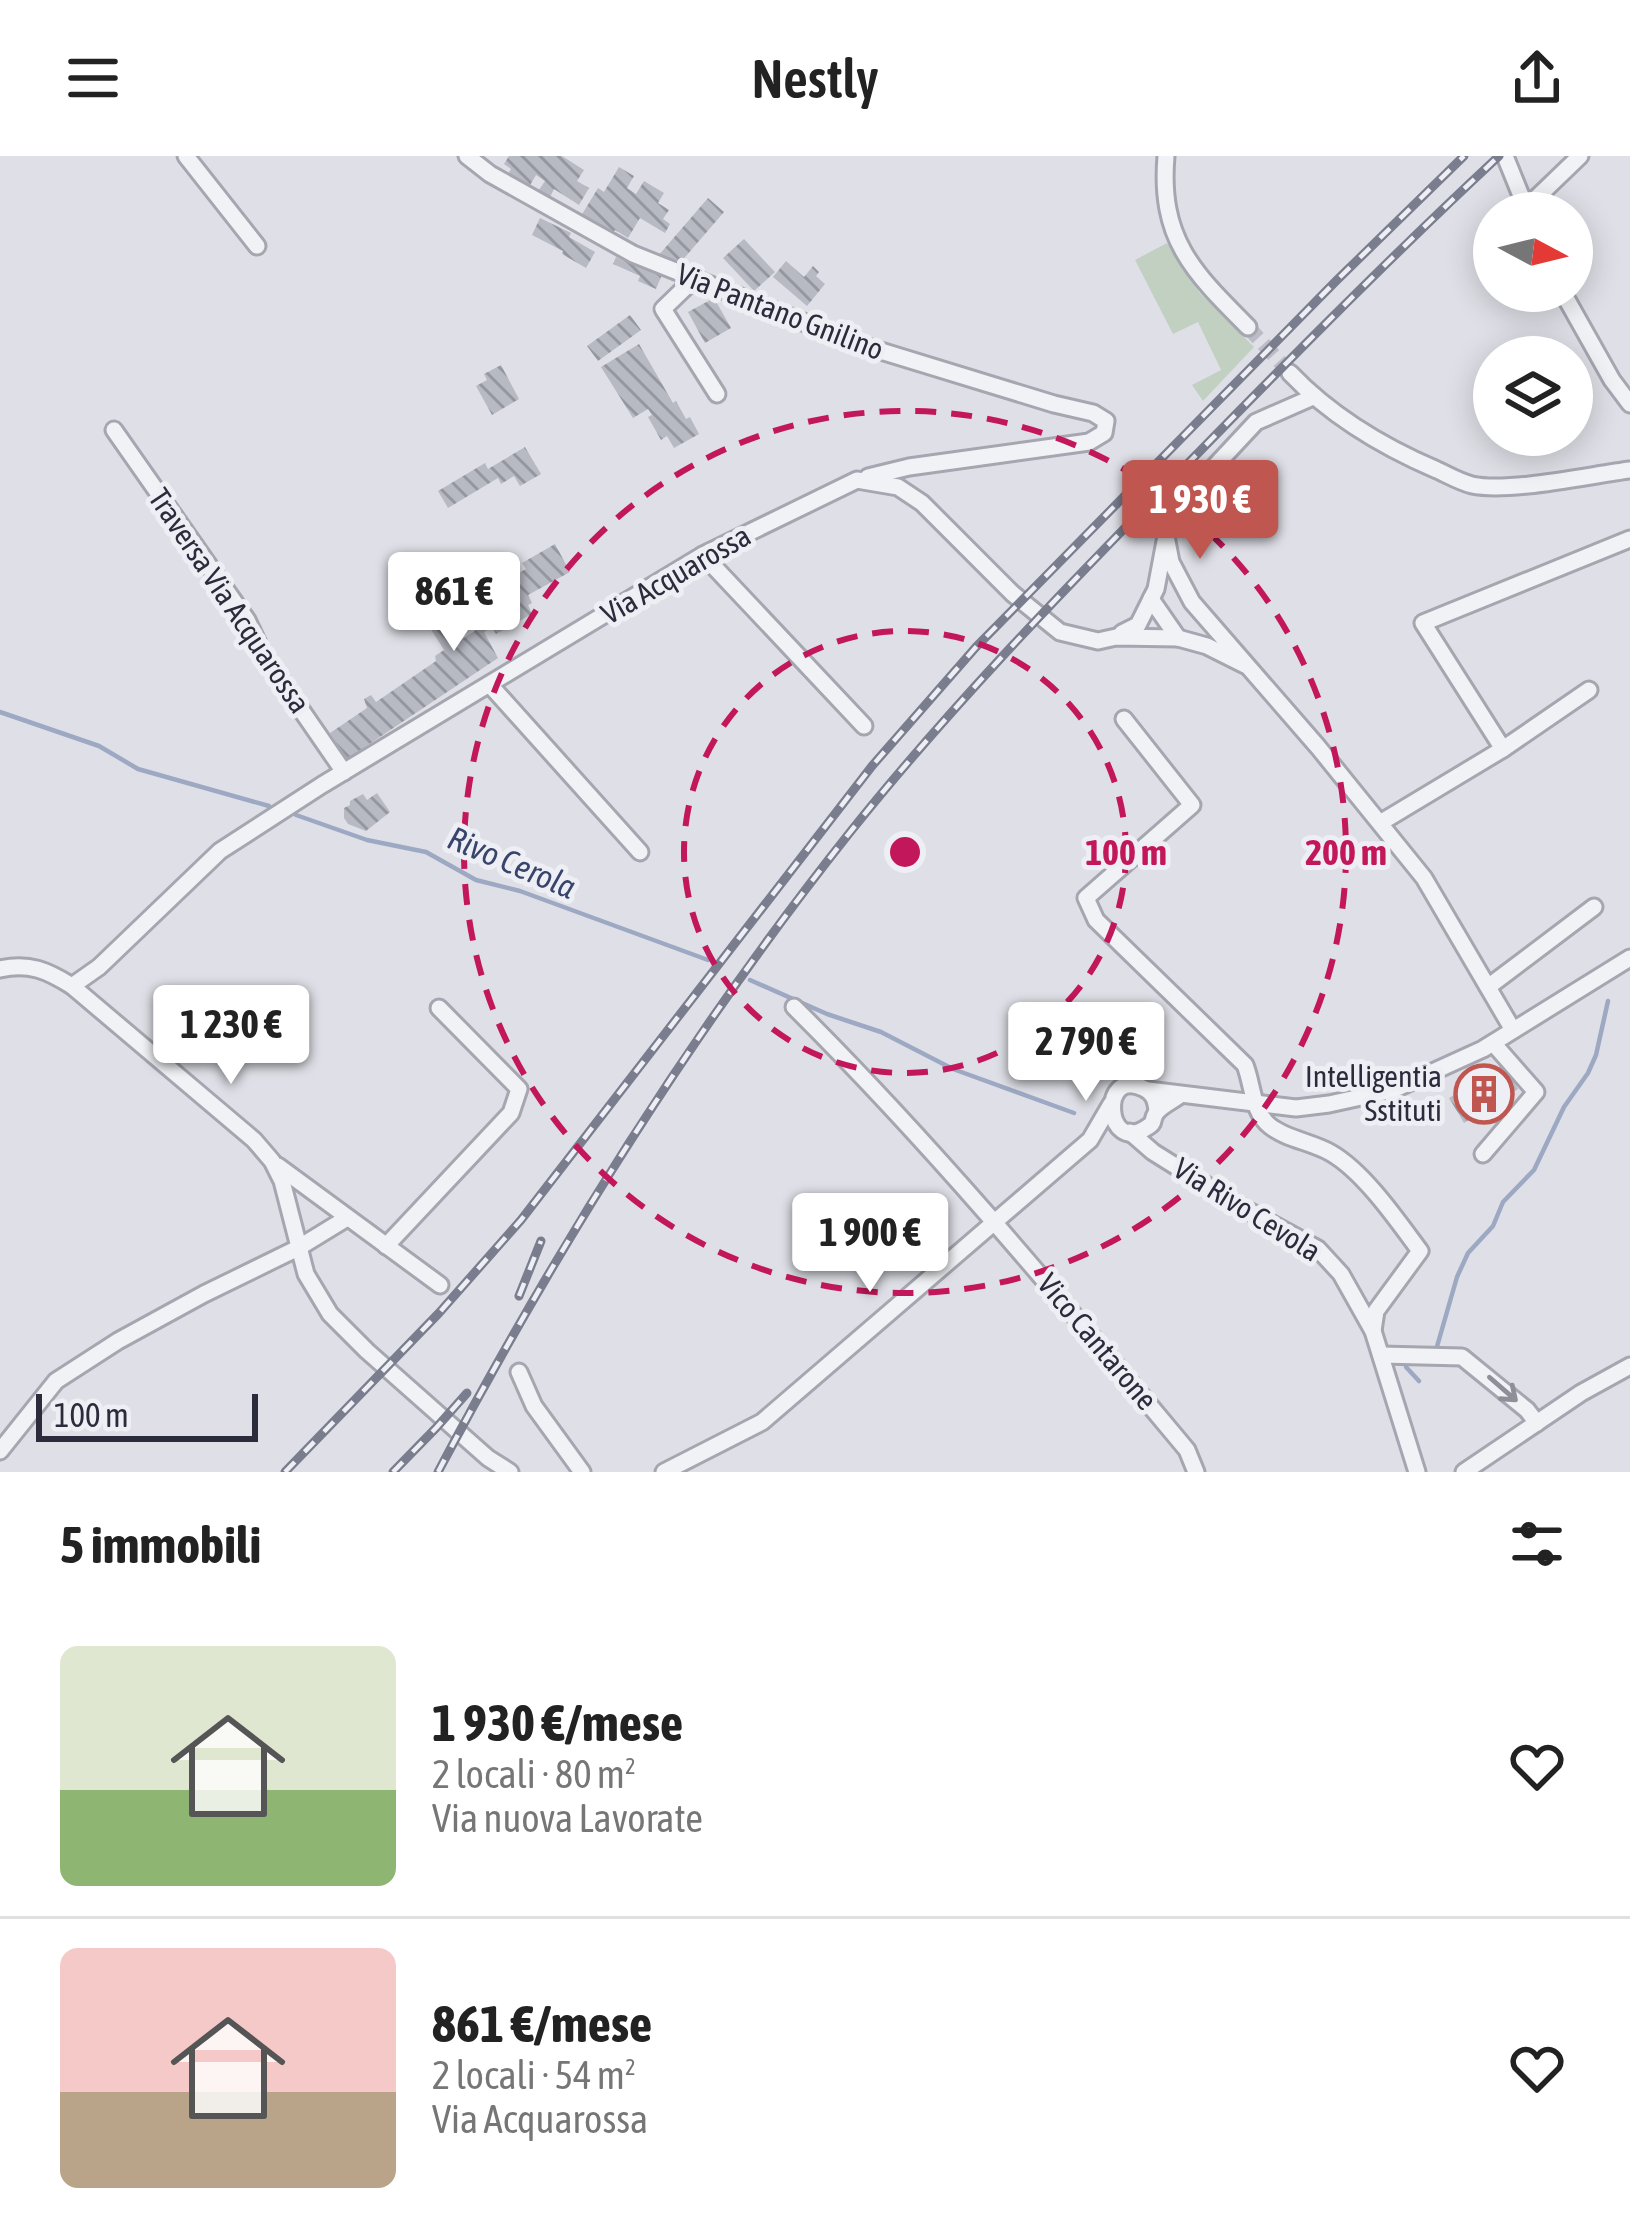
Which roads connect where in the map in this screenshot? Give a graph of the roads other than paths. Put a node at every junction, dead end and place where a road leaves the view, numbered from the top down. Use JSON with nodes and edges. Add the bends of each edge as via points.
{"nodes":[{"id":1,"x":186,"y":156,"type":"edge"},
{"id":2,"x":467,"y":156,"type":"edge"},
{"id":3,"x":1166,"y":156,"type":"edge"},
{"id":4,"x":1505,"y":156,"type":"edge"},
{"id":5,"x":1580,"y":156,"type":"edge"},
{"id":6,"x":1519,"y":192,"type":"edge"},
{"id":7,"x":1545,"y":192,"type":"edge"},
{"id":8,"x":256,"y":246,"type":"dead end"},
{"id":9,"x":694,"y":279,"type":"junction"},
{"id":10,"x":1574,"y":312,"type":"edge"},
{"id":11,"x":1248,"y":327,"type":"tunnel mouth"},
{"id":12,"x":1290,"y":373,"type":"tunnel mouth"},
{"id":13,"x":717,"y":394,"type":"dead end"},
{"id":14,"x":1313,"y":397,"type":"junction"},
{"id":15,"x":1630,"y":404,"type":"edge"},
{"id":16,"x":1106,"y":428,"type":"joint"},
{"id":17,"x":114,"y":430,"type":"dead end"},
{"id":18,"x":1630,"y":470,"type":"edge"},
{"id":19,"x":857,"y":480,"type":"junction"},
{"id":20,"x":1166,"y":536,"type":"junction"},
{"id":21,"x":1630,"y":539,"type":"edge"},
{"id":22,"x":703,"y":555,"type":"junction"},
{"id":23,"x":1151,"y":599,"type":"junction"},
{"id":24,"x":1192,"y":602,"type":"junction"},
{"id":25,"x":1116,"y":637,"type":"junction"},
{"id":26,"x":1178,"y":638,"type":"junction"},
{"id":27,"x":1245,"y":665,"type":"junction"},
{"id":28,"x":490,"y":685,"type":"junction"},
{"id":29,"x":1589,"y":690,"type":"dead end"},
{"id":30,"x":1124,"y":719,"type":"dead end"},
{"id":31,"x":864,"y":725,"type":"dead end"},
{"id":32,"x":1503,"y":749,"type":"junction"},
{"id":33,"x":344,"y":772,"type":"junction"},
{"id":34,"x":1380,"y":824,"type":"junction"},
{"id":35,"x":640,"y":852,"type":"dead end"},
{"id":36,"x":1594,"y":907,"type":"dead end"},
{"id":37,"x":1630,"y":958,"type":"edge"},
{"id":38,"x":0,"y":969,"type":"edge"},
{"id":39,"x":72,"y":986,"type":"junction"},
{"id":40,"x":1488,"y":987,"type":"junction"},
{"id":41,"x":440,"y":1007,"type":"dead end"},
{"id":42,"x":794,"y":1007,"type":"dead end"},
{"id":43,"x":1513,"y":1030,"type":"junction"},
{"id":44,"x":1492,"y":1043,"type":"junction"},
{"id":45,"x":1148,"y":1090,"type":"junction"},
{"id":46,"x":1179,"y":1096,"type":"junction"},
{"id":47,"x":1254,"y":1102,"type":"junction"},
{"id":48,"x":1111,"y":1104,"type":"junction"},
{"id":49,"x":1156,"y":1114,"type":"junction"},
{"id":50,"x":1127,"y":1131,"type":"junction"},
{"id":51,"x":1090,"y":1140,"type":"junction"},
{"id":52,"x":1153,"y":1152,"type":"junction"},
{"id":53,"x":1483,"y":1154,"type":"dead end"},
{"id":54,"x":272,"y":1161,"type":"junction"},
{"id":55,"x":347,"y":1218,"type":"junction"},
{"id":56,"x":995,"y":1221,"type":"junction"},
{"id":57,"x":386,"y":1246,"type":"junction"},
{"id":58,"x":298,"y":1248,"type":"junction"},
{"id":59,"x":440,"y":1285,"type":"dead end"},
{"id":60,"x":1373,"y":1330,"type":"junction"},
{"id":61,"x":1381,"y":1355,"type":"junction"},
{"id":62,"x":1630,"y":1366,"type":"edge"},
{"id":63,"x":519,"y":1372,"type":"dead end"},
{"id":64,"x":1537,"y":1423,"type":"junction"},
{"id":65,"x":0,"y":1451,"type":"edge"},
{"id":66,"x":510,"y":1472,"type":"edge"},
{"id":67,"x":582,"y":1472,"type":"edge"},
{"id":68,"x":664,"y":1472,"type":"edge"},
{"id":69,"x":1196,"y":1472,"type":"edge"},
{"id":70,"x":1417,"y":1472,"type":"edge"},
{"id":71,"x":1464,"y":1472,"type":"edge"}],
"edges":[{"from":1,"to":8,"type":"street"},
{"from":2,"to":9,"type":"street","name":"Via Pantano Gnilino","via":[[633,254]]},
{"from":3,"to":11,"type":"street","via":[[1166,206],[1184,255]]},
{"from":4,"to":6,"type":"street"},
{"from":5,"to":7,"type":"street"},
{"from":9,"to":13,"type":"street","via":[[663,309]]},
{"from":9,"to":16,"type":"street","name":"Via Pantano Gnilino","via":[[902,359],[1093,412]]},
{"from":10,"to":15,"type":"street"},
{"from":12,"to":14,"type":"street"},
{"from":14,"to":18,"type":"street","via":[[1361,432],[1472,485]]},
{"from":14,"to":20,"type":"street","via":[[1256,422],[1186,497]]},
{"from":16,"to":19,"type":"street","name":"Via Acquarossa","via":[[1089,442]]},
{"from":17,"to":33,"type":"street","name":"Traversa Via Acquarossa"},
{"from":19,"to":22,"type":"street","name":"Via Acquarossa"},
{"from":19,"to":25,"type":"street","via":[[898,487],[922,503],[1060,632]]},
{"from":20,"to":23,"type":"street"},
{"from":20,"to":24,"type":"street"},
{"from":21,"to":32,"type":"street","via":[[1423,623]]},
{"from":22,"to":28,"type":"street","name":"Via Acquarossa"},
{"from":22,"to":31,"type":"street"},
{"from":23,"to":24,"type":"street"},
{"from":23,"to":25,"type":"street","via":[[1138,625]]},
{"from":23,"to":26,"type":"street"},
{"from":24,"to":27,"type":"street"},
{"from":25,"to":26,"type":"street"},
{"from":26,"to":27,"type":"street"},
{"from":27,"to":34,"type":"street"},
{"from":28,"to":33,"type":"street","name":"Via Acquarossa"},
{"from":28,"to":35,"type":"street"},
{"from":29,"to":32,"type":"street"},
{"from":30,"to":47,"type":"street","via":[[1192,805],[1086,898],[1096,920],[1245,1065]]},
{"from":32,"to":34,"type":"street"},
{"from":33,"to":39,"type":"street","name":"Via Acquarossa","via":[[220,851]]},
{"from":34,"to":40,"type":"street","via":[[1424,878]]},
{"from":36,"to":40,"type":"street"},
{"from":37,"to":43,"type":"street"},
{"from":38,"to":39,"type":"street","via":[[38,967]]},
{"from":39,"to":54,"type":"street"},
{"from":40,"to":43,"type":"street"},
{"from":41,"to":57,"type":"street","via":[[519,1089],[511,1113]]},
{"from":42,"to":56,"type":"street","name":"Vico Cantarone"},
{"from":43,"to":44,"type":"street"},
{"from":44,"to":47,"type":"street","via":[[1393,1090],[1296,1108]]},
{"from":44,"to":53,"type":"street","via":[[1536,1092]]},
{"from":45,"to":46,"type":"street"},
{"from":45,"to":48,"type":"street","via":[[1126,1087]]},
{"from":45,"to":49,"type":"street"},
{"from":46,"to":47,"type":"street"},
{"from":46,"to":49,"type":"street"},
{"from":47,"to":60,"type":"street","via":[[1269,1125],[1334,1154],[1420,1251],[1376,1311]]},
{"from":48,"to":50,"type":"street"},
{"from":48,"to":51,"type":"street"},
{"from":49,"to":50,"type":"street","via":[[1145,1129]]},
{"from":49,"to":52,"type":"street","name":"Via Rivo Cevola"},
{"from":50,"to":51,"type":"street"},
{"from":50,"to":52,"type":"street","name":"Via Rivo Cevola"},
{"from":51,"to":56,"type":"street"},
{"from":52,"to":60,"type":"street","name":"Via Rivo Cevola","via":[[1318,1249]]},
{"from":54,"to":55,"type":"street"},
{"from":54,"to":58,"type":"street"},
{"from":55,"to":57,"type":"street"},
{"from":55,"to":58,"type":"street"},
{"from":56,"to":68,"type":"street","via":[[762,1421]]},
{"from":56,"to":69,"type":"street","name":"Vico Cantarone","via":[[1187,1450]]},
{"from":57,"to":59,"type":"street"},
{"from":58,"to":65,"type":"street","via":[[56,1381]]},
{"from":58,"to":66,"type":"street","via":[[331,1314]]},
{"from":60,"to":61,"type":"street","name":"Via Rivo Cevola"},
{"from":61,"to":64,"type":"street","one_way":true,"via":[[1462,1357]]},
{"from":61,"to":70,"type":"street","name":"Via Rivo Cevola"},
{"from":62,"to":64,"type":"street"},
{"from":63,"to":67,"type":"street"},
{"from":64,"to":71,"type":"street"}]}
